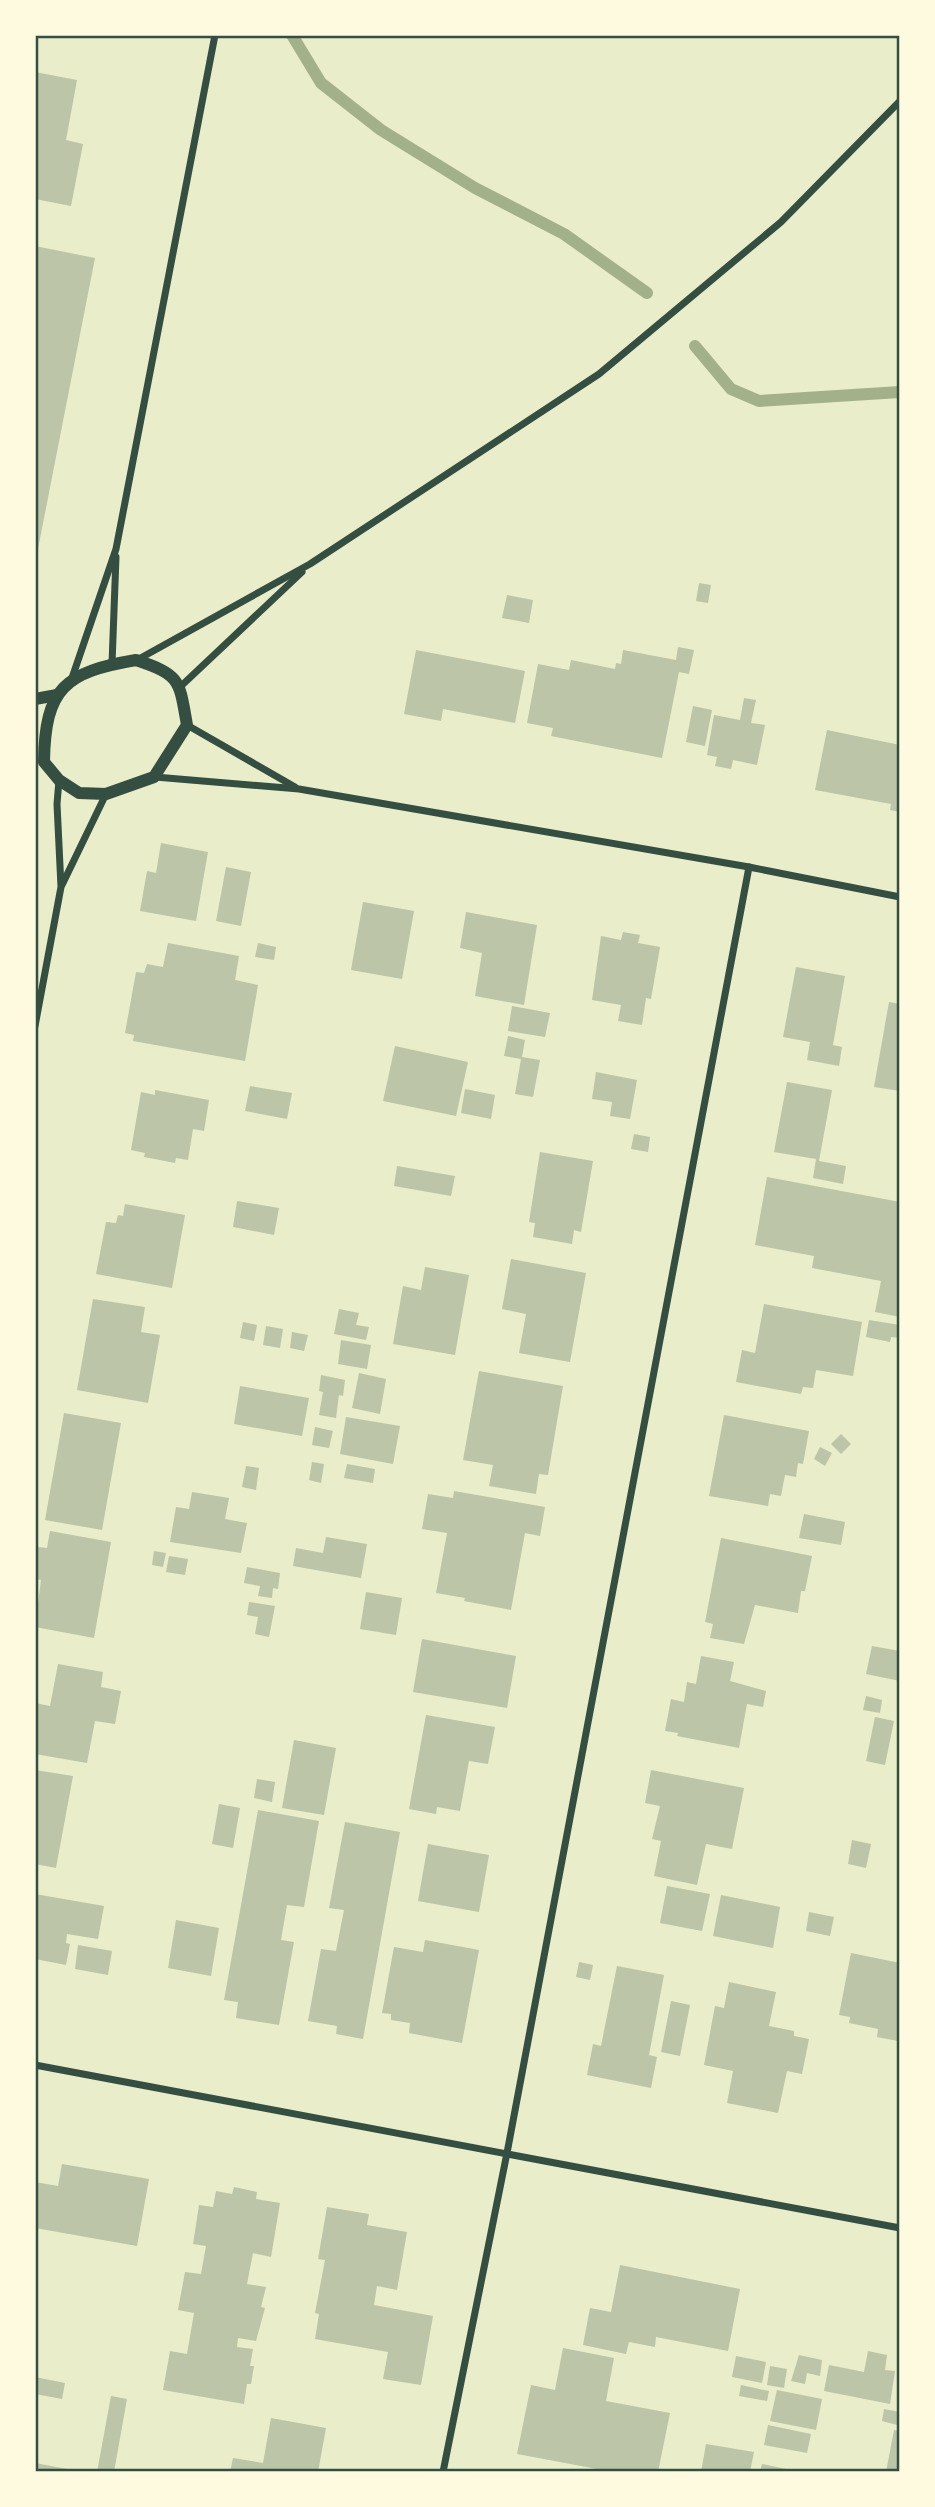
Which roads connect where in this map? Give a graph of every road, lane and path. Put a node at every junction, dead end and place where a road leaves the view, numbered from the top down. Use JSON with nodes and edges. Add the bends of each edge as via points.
{"nodes":[{"id":1,"x":215,"y":35,"type":"edge"},
{"id":2,"x":900,"y":101,"type":"edge"},
{"id":3,"x":116,"y":549,"type":"junction"},
{"id":4,"x":310,"y":564,"type":"junction"},
{"id":5,"x":136,"y":660,"type":"junction"},
{"id":6,"x":112,"y":664,"type":"junction"},
{"id":7,"x":71,"y":682,"type":"junction"},
{"id":8,"x":180,"y":687,"type":"junction"},
{"id":9,"x":57,"y":695,"type":"junction"},
{"id":10,"x":35,"y":699,"type":"edge"},
{"id":11,"x":187,"y":724,"type":"junction"},
{"id":12,"x":40,"y":737,"type":"edge"},
{"id":13,"x":154,"y":776,"type":"junction"},
{"id":14,"x":59,"y":780,"type":"junction"},
{"id":15,"x":299,"y":789,"type":"junction"},
{"id":16,"x":106,"y":794,"type":"junction"},
{"id":17,"x":749,"y":867,"type":"junction"},
{"id":18,"x":61,"y":887,"type":"junction"},
{"id":19,"x":900,"y":897,"type":"edge"},
{"id":20,"x":35,"y":1026,"type":"edge"},
{"id":21,"x":35,"y":2065,"type":"edge"},
{"id":22,"x":507,"y":2153,"type":"junction"},
{"id":23,"x":900,"y":2228,"type":"edge"},
{"id":24,"x":443,"y":2472,"type":"edge"}],
"edges":[{"from":1,"to":3,"type":"street"},
{"from":2,"to":4,"type":"street","via":[[781,222],[599,374]]},
{"from":3,"to":6,"type":"street"},
{"from":3,"to":7,"type":"street"},
{"from":4,"to":5,"type":"street"},
{"from":4,"to":8,"type":"street"},
{"from":5,"to":6,"type":"street"},
{"from":5,"to":8,"type":"street","via":[[165,670]]},
{"from":6,"to":7,"type":"street"},
{"from":7,"to":9,"type":"street"},
{"from":8,"to":11,"type":"street"},
{"from":9,"to":10,"type":"street"},
{"from":9,"to":12,"type":"street"},
{"from":11,"to":13,"type":"street"},
{"from":11,"to":15,"type":"street"},
{"from":12,"to":14,"type":"street","via":[[44,762]]},
{"from":13,"to":15,"type":"street"},
{"from":13,"to":16,"type":"street"},
{"from":14,"to":16,"type":"street","via":[[79,793]]},
{"from":14,"to":18,"type":"street"},
{"from":15,"to":17,"type":"street"},
{"from":16,"to":18,"type":"street"},
{"from":17,"to":19,"type":"street"},
{"from":17,"to":22,"type":"street"},
{"from":18,"to":20,"type":"street"},
{"from":21,"to":22,"type":"street"},
{"from":22,"to":23,"type":"street"},
{"from":22,"to":24,"type":"street"}]}
